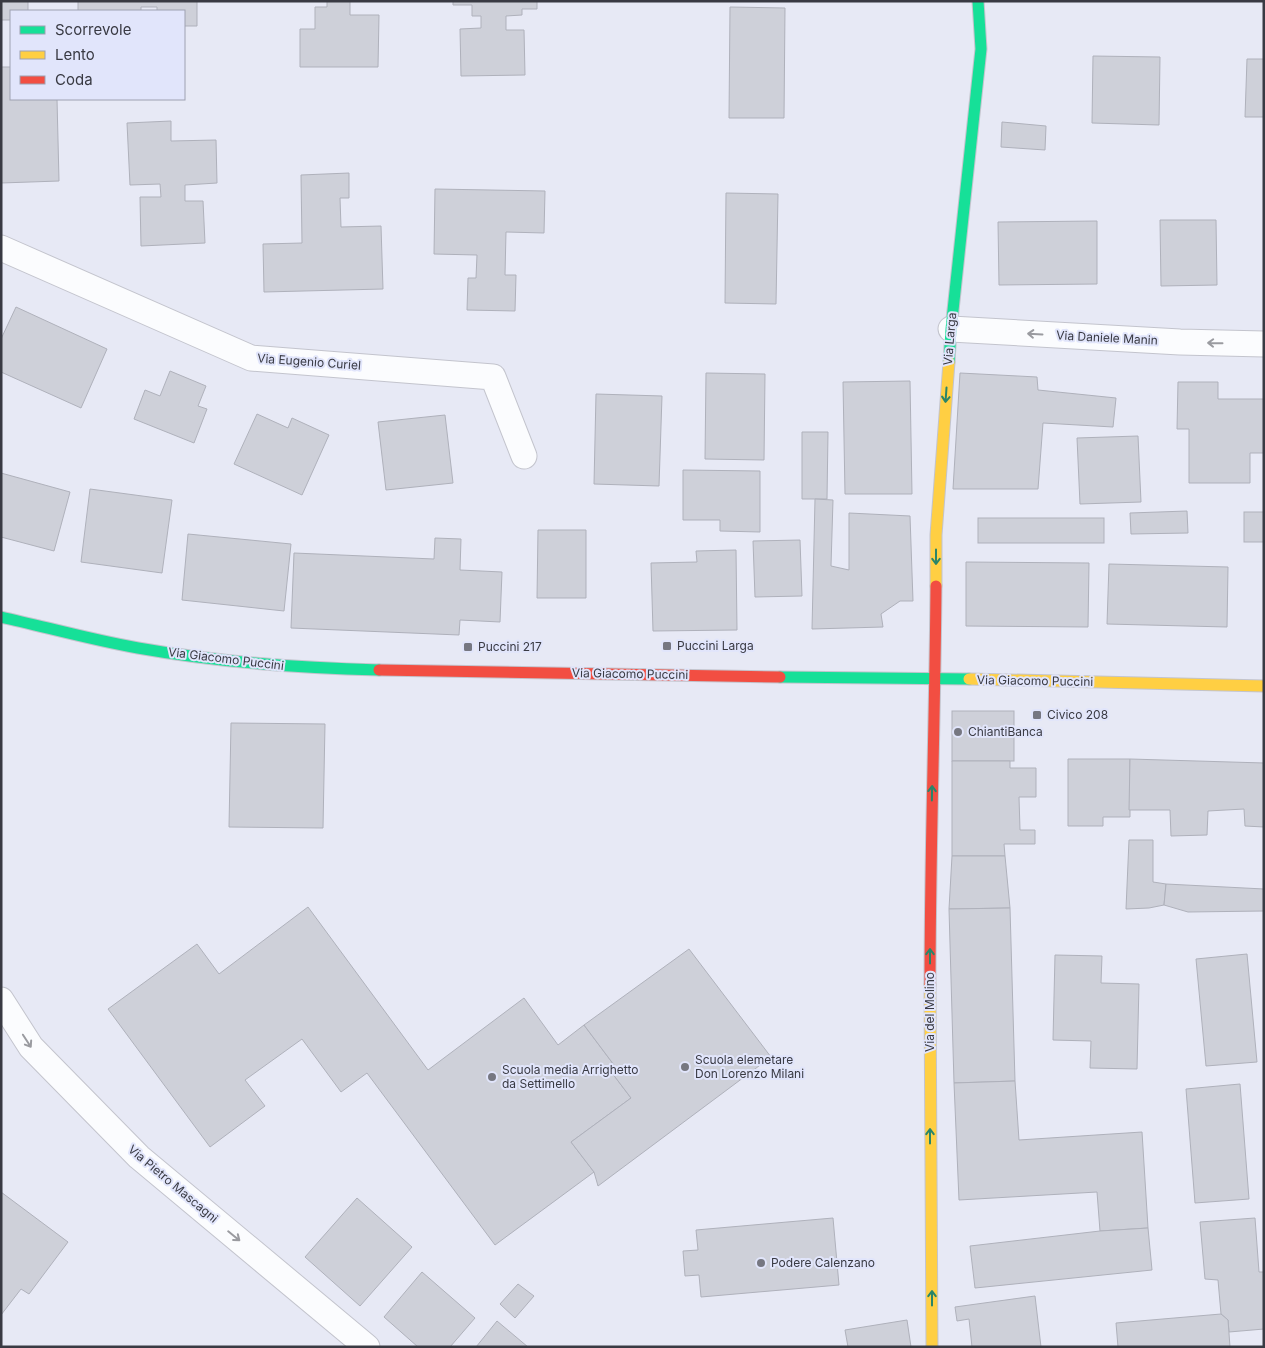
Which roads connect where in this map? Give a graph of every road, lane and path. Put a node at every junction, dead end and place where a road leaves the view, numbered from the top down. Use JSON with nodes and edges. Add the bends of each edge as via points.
{"nodes":[{"id":1,"x":978,"y":1,"type":"edge"},
{"id":2,"x":1,"y":248,"type":"edge"},
{"id":3,"x":951,"y":329,"type":"junction"},
{"id":4,"x":1264,"y":344,"type":"edge"},
{"id":5,"x":524,"y":456,"type":"dead end"},
{"id":6,"x":1,"y":617,"type":"edge"},
{"id":7,"x":935,"y":678,"type":"junction"},
{"id":8,"x":1264,"y":686,"type":"edge"},
{"id":9,"x":1,"y":1000,"type":"edge"},
{"id":10,"x":367,"y":1347,"type":"edge"},
{"id":11,"x":932,"y":1347,"type":"edge"}],
"edges":[{"from":1,"to":3,"type":"street","name":"Via Larga","via":[[981,49]]},
{"from":2,"to":5,"type":"street","name":"Via Eugenio Curiel","via":[[251,358],[493,376]]},
{"from":4,"to":3,"type":"street","name":"Via Daniele Manin","one_way":true},
{"from":3,"to":7,"type":"street","name":"Via Larga","one_way":true,"via":[[936,535]]},
{"from":6,"to":7,"type":"street","name":"Via Giacomo Puccini","via":[[137,648],[234,662],[331,669]]},
{"from":7,"to":8,"type":"street","name":"Via Giacomo Puccini"},
{"from":11,"to":7,"type":"street","name":"Via del Molino","one_way":true,"via":[[930,889]]},
{"from":9,"to":10,"type":"street","name":"Via Pietro Mascagni","one_way":true,"via":[[30,1047],[139,1157]]}]}
